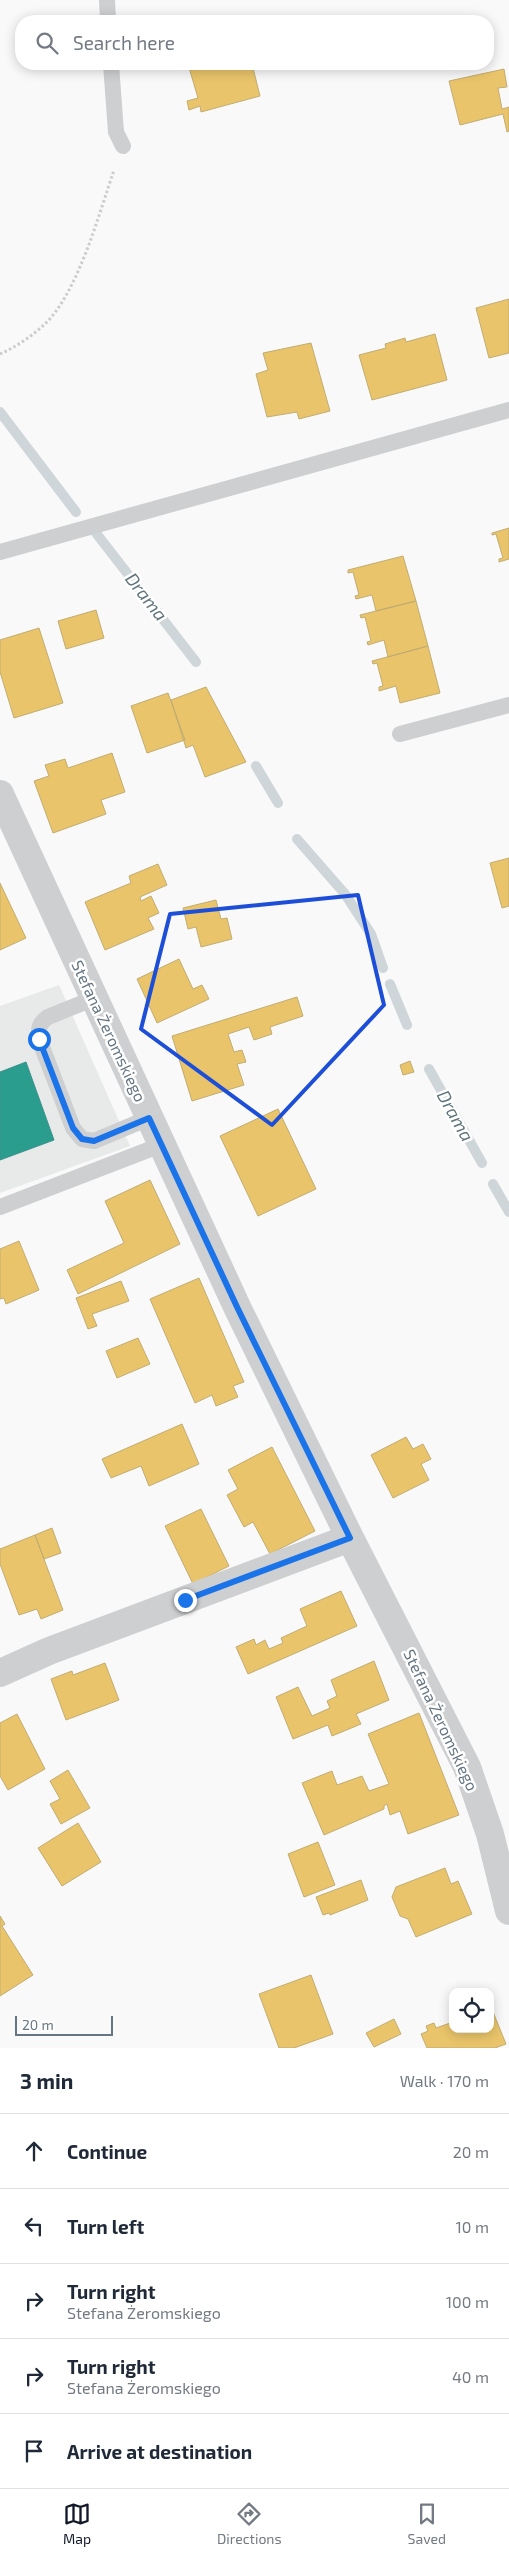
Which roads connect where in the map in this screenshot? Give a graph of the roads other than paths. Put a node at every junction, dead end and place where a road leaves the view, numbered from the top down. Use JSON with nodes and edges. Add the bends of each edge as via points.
{"nodes":[{"id":1,"x":107,"y":0,"type":"edge"},
{"id":2,"x":108,"y":15,"type":"edge"},
{"id":3,"x":111,"y":70,"type":"edge"},
{"id":4,"x":123,"y":146,"type":"road end"},
{"id":5,"x":509,"y":410,"type":"edge"},
{"id":6,"x":0,"y":552,"type":"edge"},
{"id":7,"x":509,"y":705,"type":"edge"},
{"id":8,"x":400,"y":734,"type":"dead end"},
{"id":9,"x":0,"y":794,"type":"edge"},
{"id":10,"x":94,"y":998,"type":"junction"},
{"id":11,"x":149,"y":1118,"type":"junction"},
{"id":12,"x":161,"y":1145,"type":"junction"},
{"id":13,"x":0,"y":1206,"type":"edge"},
{"id":14,"x":350,"y":1538,"type":"junction"},
{"id":15,"x":0,"y":1672,"type":"edge"},
{"id":16,"x":509,"y":1911,"type":"edge"}],
"edges":[{"from":1,"to":2,"type":"lane"},
{"from":3,"to":4,"type":"lane","via":[[116,132]]},
{"from":5,"to":6,"type":"lane"},
{"from":7,"to":8,"type":"lane"},
{"from":9,"to":10,"type":"street","name":"Stefana Żeromskiego"},
{"from":10,"to":11,"type":"street","name":"Stefana Żeromskiego"},
{"from":10,"to":11,"type":"lane","via":[[48,1017],[38,1030],[73,1128],[82,1139],[94,1141]]},
{"from":11,"to":12,"type":"street","name":"Stefana Żeromskiego"},
{"from":12,"to":13,"type":"lane"},
{"from":12,"to":14,"type":"street","name":"Stefana Żeromskiego"},
{"from":14,"to":15,"type":"street"},
{"from":14,"to":16,"type":"street","name":"Stefana Żeromskiego","via":[[467,1767],[490,1834]]}]}
